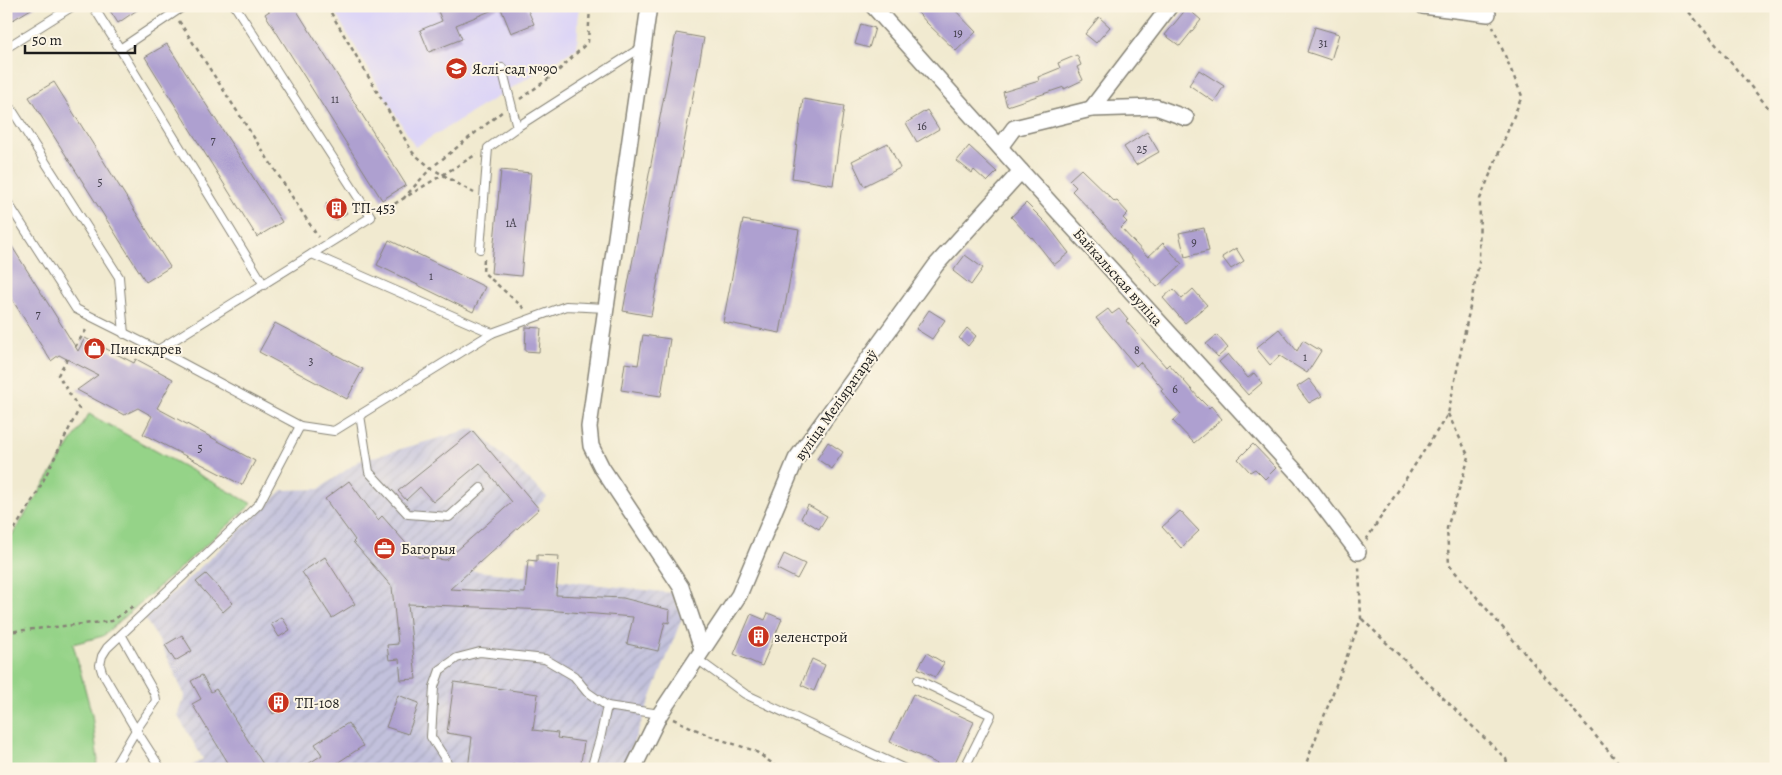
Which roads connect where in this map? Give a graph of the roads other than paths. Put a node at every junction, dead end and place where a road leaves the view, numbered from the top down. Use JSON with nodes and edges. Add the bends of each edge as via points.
{"nodes":[{"id":1,"x":73,"y":6,"type":"edge"},
{"id":2,"x":93,"y":6,"type":"edge"},
{"id":3,"x":184,"y":6,"type":"edge"},
{"id":4,"x":235,"y":6,"type":"edge"},
{"id":5,"x":649,"y":6,"type":"edge"},
{"id":6,"x":873,"y":6,"type":"edge"},
{"id":7,"x":1170,"y":6,"type":"edge"},
{"id":8,"x":1423,"y":6,"type":"edge"},
{"id":9,"x":1488,"y":14,"type":"road end"},
{"id":10,"x":644,"y":46,"type":"junction"},
{"id":11,"x":6,"y":48,"type":"edge"},
{"id":12,"x":120,"y":49,"type":"junction"},
{"id":13,"x":502,"y":68,"type":"dead end"},
{"id":14,"x":1090,"y":109,"type":"junction"},
{"id":15,"x":6,"y":113,"type":"edge"},
{"id":16,"x":1186,"y":118,"type":"dead end"},
{"id":17,"x":517,"y":127,"type":"junction"},
{"id":18,"x":1000,"y":147,"type":"junction"},
{"id":19,"x":1022,"y":172,"type":"junction"},
{"id":20,"x":6,"y":200,"type":"edge"},
{"id":21,"x":480,"y":248,"type":"road end"},
{"id":22,"x":312,"y":254,"type":"junction"},
{"id":23,"x":264,"y":285,"type":"junction"},
{"id":24,"x":606,"y":308,"type":"junction"},
{"id":25,"x":124,"y":334,"type":"junction"},
{"id":26,"x":492,"y":334,"type":"junction"},
{"id":27,"x":158,"y":350,"type":"junction"},
{"id":28,"x":360,"y":415,"type":"junction"},
{"id":29,"x":300,"y":426,"type":"junction"},
{"id":30,"x":481,"y":488,"type":"dead end"},
{"id":31,"x":1358,"y":552,"type":"road end"},
{"id":32,"x":122,"y":636,"type":"junction"},
{"id":33,"x":700,"y":654,"type":"junction"},
{"id":34,"x":918,"y":680,"type":"dead end"},
{"id":35,"x":607,"y":706,"type":"junction"},
{"id":36,"x":660,"y":714,"type":"junction"},
{"id":37,"x":136,"y":730,"type":"junction"},
{"id":38,"x":113,"y":769,"type":"edge"},
{"id":39,"x":162,"y":769,"type":"edge"},
{"id":40,"x":448,"y":769,"type":"edge"},
{"id":41,"x":591,"y":769,"type":"edge"},
{"id":42,"x":633,"y":769,"type":"edge"},
{"id":43,"x":905,"y":769,"type":"edge"},
{"id":44,"x":964,"y":769,"type":"edge"}],
"edges":[{"from":1,"to":11,"type":"lane"},
{"from":2,"to":12,"type":"lane"},
{"from":3,"to":12,"type":"lane"},
{"from":4,"to":22,"type":"lane","via":[[371,217]]},
{"from":5,"to":10,"type":"street"},
{"from":6,"to":18,"type":"street","name":"Байкальская вуліца"},
{"from":7,"to":14,"type":"street"},
{"from":8,"to":9,"type":"street"},
{"from":10,"to":17,"type":"lane"},
{"from":10,"to":24,"type":"street"},
{"from":12,"to":23,"type":"lane"},
{"from":13,"to":17,"type":"lane"},
{"from":14,"to":16,"type":"street","via":[[1156,106]]},
{"from":14,"to":18,"type":"street","via":[[1014,128]]},
{"from":15,"to":25,"type":"lane","via":[[12,110],[119,277]]},
{"from":17,"to":21,"type":"lane","via":[[488,148]]},
{"from":18,"to":19,"type":"street","name":"Байкальская вуліца"},
{"from":19,"to":31,"type":"street","name":"Байкальская вуліца","via":[[1301,477]]},
{"from":19,"to":33,"type":"street","name":"вуліца Меліяратараў","via":[[936,265],[796,459],[738,595]]},
{"from":20,"to":25,"type":"lane","via":[[76,309]]},
{"from":22,"to":23,"type":"lane"},
{"from":22,"to":26,"type":"lane"},
{"from":23,"to":27,"type":"lane"},
{"from":24,"to":26,"type":"lane","via":[[566,306]]},
{"from":24,"to":33,"type":"street","via":[[589,427],[591,446],[602,468],[681,587]]},
{"from":25,"to":27,"type":"lane"},
{"from":26,"to":28,"type":"lane"},
{"from":27,"to":29,"type":"lane"},
{"from":28,"to":29,"type":"lane","via":[[334,431]]},
{"from":28,"to":30,"type":"lane","via":[[369,472],[408,514],[449,516]]},
{"from":29,"to":32,"type":"lane","via":[[259,504]]},
{"from":32,"to":37,"type":"lane","via":[[156,701]]},
{"from":32,"to":37,"type":"lane","via":[[107,648],[100,666]]},
{"from":33,"to":36,"type":"street","name":"вуліца Меліяратараў"},
{"from":33,"to":43,"type":"lane","via":[[745,694]]},
{"from":34,"to":44,"type":"lane","via":[[991,715]]},
{"from":35,"to":36,"type":"lane"},
{"from":35,"to":40,"type":"lane","via":[[587,692],[574,676],[545,659],[480,652],[457,658],[440,670],[434,687],[431,736]]},
{"from":35,"to":41,"type":"lane"},
{"from":36,"to":42,"type":"street","name":"вуліца Меліяратараў"},
{"from":37,"to":38,"type":"lane"},
{"from":37,"to":39,"type":"lane"}]}
